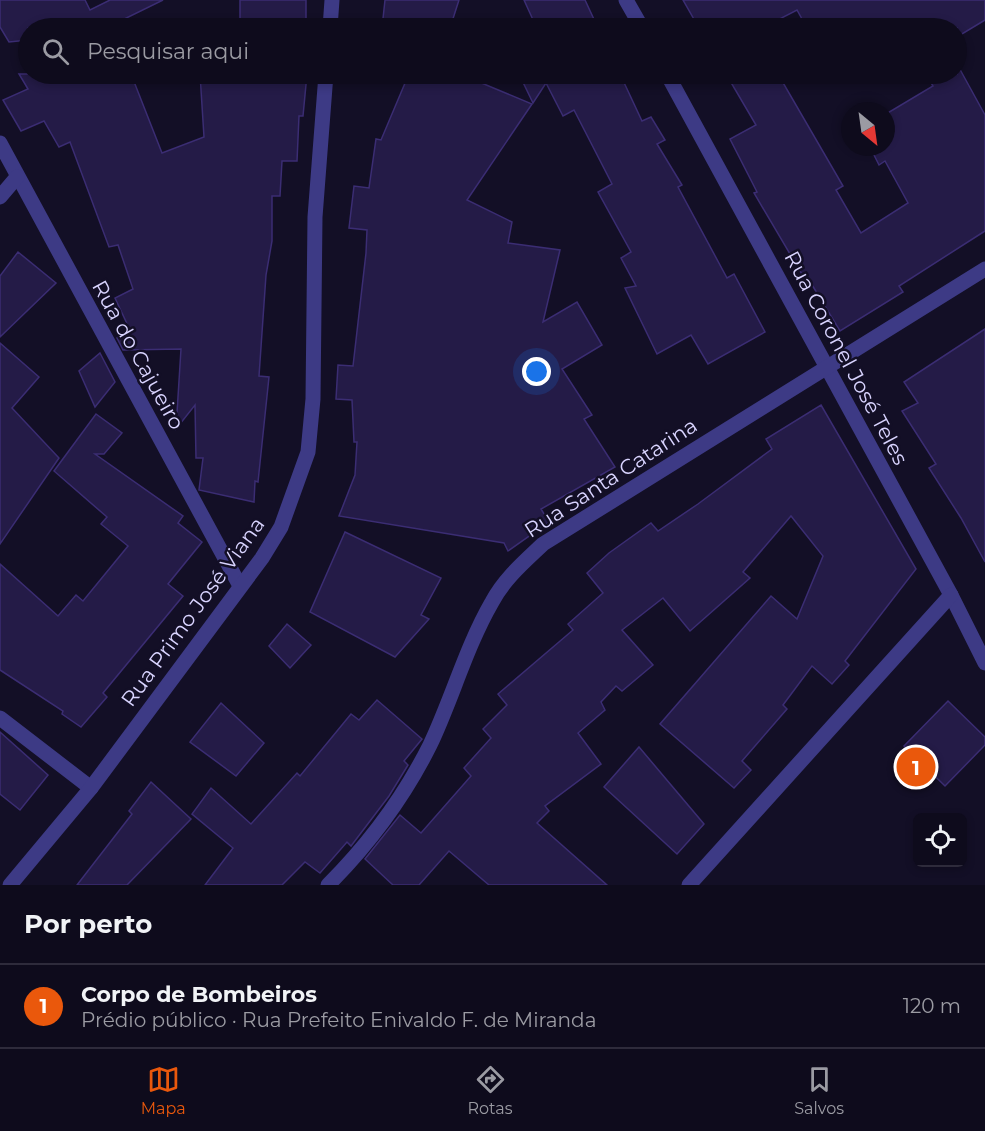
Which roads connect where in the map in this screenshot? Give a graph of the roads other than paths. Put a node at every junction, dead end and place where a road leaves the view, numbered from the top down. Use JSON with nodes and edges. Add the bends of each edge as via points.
{"nodes":[{"id":1,"x":332,"y":0,"type":"edge"},
{"id":2,"x":626,"y":0,"type":"edge"},
{"id":3,"x":331,"y":18,"type":"edge"},
{"id":4,"x":636,"y":18,"type":"edge"},
{"id":5,"x":325,"y":84,"type":"edge"},
{"id":6,"x":672,"y":84,"type":"edge"},
{"id":7,"x":0,"y":143,"type":"edge"},
{"id":8,"x":17,"y":177,"type":"junction"},
{"id":9,"x":0,"y":197,"type":"edge"},
{"id":10,"x":985,"y":269,"type":"edge"},
{"id":11,"x":827,"y":367,"type":"junction"},
{"id":12,"x":240,"y":586,"type":"junction"},
{"id":13,"x":951,"y":595,"type":"junction"},
{"id":14,"x":985,"y":663,"type":"edge"},
{"id":15,"x":0,"y":718,"type":"edge"},
{"id":16,"x":91,"y":788,"type":"junction"},
{"id":17,"x":330,"y":884,"type":"edge"},
{"id":18,"x":10,"y":885,"type":"edge"},
{"id":19,"x":689,"y":885,"type":"edge"}],
"edges":[{"from":1,"to":3,"type":"street"},
{"from":2,"to":4,"type":"street"},
{"from":5,"to":12,"type":"street","name":"Rua Primo José Viana","via":[[315,217],[314,399],[308,452],[281,527]]},
{"from":6,"to":11,"type":"street","name":"Rua Coronel José Teles"},
{"from":7,"to":8,"type":"street","name":"Rua do Cajueiro"},
{"from":8,"to":9,"type":"street"},
{"from":8,"to":12,"type":"street","name":"Rua do Cajueiro"},
{"from":10,"to":11,"type":"street","name":"Rua Santa Catarina"},
{"from":11,"to":13,"type":"street","name":"Rua Coronel José Teles"},
{"from":11,"to":17,"type":"street","name":"Rua Santa Catarina","via":[[552,538],[508,578],[491,602],[429,746],[402,793],[369,842]]},
{"from":12,"to":16,"type":"street","name":"Rua Primo José Viana"},
{"from":13,"to":14,"type":"street","name":"Rua Coronel José Teles"},
{"from":13,"to":19,"type":"street"},
{"from":15,"to":16,"type":"street"},
{"from":16,"to":18,"type":"street","name":"Rua Primo José Viana"}]}
